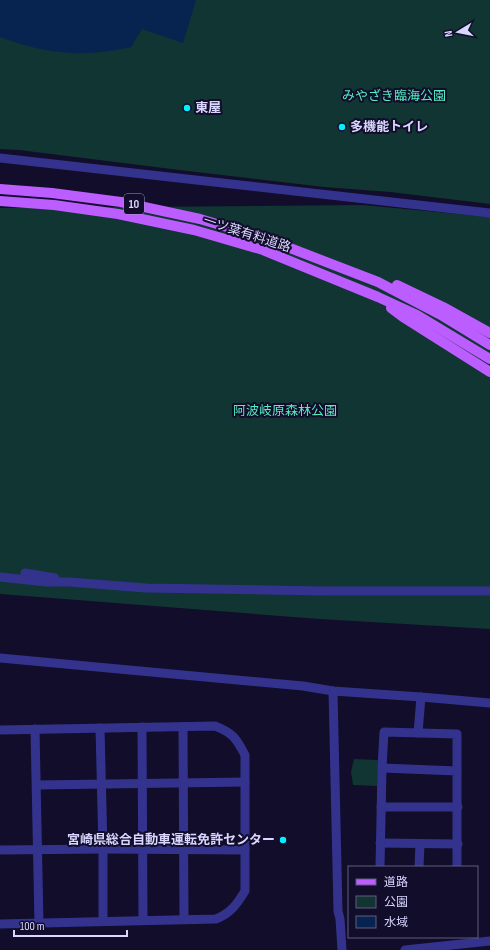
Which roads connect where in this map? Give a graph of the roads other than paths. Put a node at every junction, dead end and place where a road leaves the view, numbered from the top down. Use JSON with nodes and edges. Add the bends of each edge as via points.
{"nodes":[{"id":1,"x":0,"y":158,"type":"edge"},
{"id":2,"x":0,"y":189,"type":"edge"},
{"id":3,"x":0,"y":201,"type":"edge"},
{"id":4,"x":490,"y":213,"type":"edge"},
{"id":5,"x":378,"y":282,"type":"junction"},
{"id":6,"x":378,"y":297,"type":"junction"},
{"id":7,"x":490,"y":333,"type":"edge"},
{"id":8,"x":490,"y":345,"type":"edge"},
{"id":9,"x":490,"y":359,"type":"edge"},
{"id":10,"x":490,"y":372,"type":"edge"},
{"id":11,"x":0,"y":570,"type":"edge"},
{"id":12,"x":0,"y":577,"type":"edge"},
{"id":13,"x":70,"y":582,"type":"junction"},
{"id":14,"x":490,"y":590,"type":"edge"},
{"id":15,"x":0,"y":658,"type":"edge"},
{"id":16,"x":334,"y":691,"type":"junction"},
{"id":17,"x":421,"y":697,"type":"junction"},
{"id":18,"x":490,"y":703,"type":"edge"},
{"id":19,"x":142,"y":727,"type":"junction"},
{"id":20,"x":183,"y":727,"type":"junction"},
{"id":21,"x":100,"y":728,"type":"junction"},
{"id":22,"x":35,"y":729,"type":"junction"},
{"id":23,"x":0,"y":730,"type":"edge"},
{"id":24,"x":418,"y":733,"type":"junction"},
{"id":25,"x":382,"y":768,"type":"junction"},
{"id":26,"x":457,"y":771,"type":"junction"},
{"id":27,"x":245,"y":782,"type":"junction"},
{"id":28,"x":184,"y":784,"type":"junction"},
{"id":29,"x":37,"y":785,"type":"junction"},
{"id":30,"x":101,"y":785,"type":"junction"},
{"id":31,"x":143,"y":785,"type":"junction"},
{"id":32,"x":381,"y":807,"type":"junction"},
{"id":33,"x":458,"y":807,"type":"junction"},
{"id":34,"x":380,"y":843,"type":"junction"},
{"id":35,"x":420,"y":844,"type":"junction"},
{"id":36,"x":458,"y":844,"type":"junction"},
{"id":37,"x":103,"y":849,"type":"junction"},
{"id":38,"x":144,"y":849,"type":"junction"},
{"id":39,"x":184,"y":849,"type":"junction"},
{"id":40,"x":0,"y":850,"type":"edge"},
{"id":41,"x":38,"y":850,"type":"junction"},
{"id":42,"x":245,"y":850,"type":"junction"},
{"id":43,"x":380,"y":866,"type":"edge"},
{"id":44,"x":420,"y":866,"type":"edge"},
{"id":45,"x":458,"y":866,"type":"edge"},
{"id":46,"x":184,"y":919,"type":"junction"},
{"id":47,"x":345,"y":919,"type":"edge"},
{"id":48,"x":143,"y":920,"type":"junction"},
{"id":49,"x":103,"y":921,"type":"junction"},
{"id":50,"x":39,"y":923,"type":"junction"},
{"id":51,"x":0,"y":924,"type":"edge"},
{"id":52,"x":490,"y":942,"type":"edge"},
{"id":53,"x":342,"y":950,"type":"edge"},
{"id":54,"x":405,"y":950,"type":"edge"}],
"edges":[{"from":1,"to":4,"type":"street"},
{"from":2,"to":5,"type":"main road","name":"一ツ葉有料道路","number":"10","via":[[121,202],[200,219],[264,238]]},
{"from":3,"to":6,"type":"main road","name":"一ツ葉有料道路","number":"10","via":[[118,214],[194,230],[263,250]]},
{"from":5,"to":7,"type":"main road","via":[[397,285]]},
{"from":5,"to":8,"type":"main road","name":"一ツ葉有料道路","number":"10","via":[[441,315]]},
{"from":6,"to":9,"type":"main road","name":"一ツ葉有料道路","number":"10","via":[[417,315]]},
{"from":6,"to":10,"type":"main road","via":[[403,318]]},
{"from":11,"to":13,"type":"street","via":[[50,576]]},
{"from":12,"to":13,"type":"street"},
{"from":13,"to":14,"type":"street","via":[[146,588]]},
{"from":15,"to":16,"type":"street","via":[[295,685]]},
{"from":16,"to":17,"type":"street"},
{"from":16,"to":47,"type":"street","via":[[338,910]]},
{"from":17,"to":18,"type":"street"},
{"from":17,"to":24,"type":"street"},
{"from":19,"to":20,"type":"street"},
{"from":19,"to":21,"type":"street"},
{"from":19,"to":31,"type":"street"},
{"from":20,"to":27,"type":"street","via":[[215,726],[229,732],[245,755]]},
{"from":20,"to":28,"type":"street"},
{"from":21,"to":22,"type":"street"},
{"from":21,"to":30,"type":"street"},
{"from":22,"to":23,"type":"street"},
{"from":22,"to":29,"type":"street"},
{"from":24,"to":25,"type":"street","via":[[384,732]]},
{"from":24,"to":26,"type":"street","via":[[457,734]]},
{"from":25,"to":26,"type":"street"},
{"from":25,"to":32,"type":"street"},
{"from":26,"to":33,"type":"street"},
{"from":27,"to":28,"type":"street"},
{"from":27,"to":42,"type":"street"},
{"from":28,"to":31,"type":"street"},
{"from":28,"to":39,"type":"street"},
{"from":29,"to":30,"type":"street"},
{"from":29,"to":41,"type":"street"},
{"from":30,"to":31,"type":"street"},
{"from":30,"to":37,"type":"street"},
{"from":31,"to":38,"type":"street"},
{"from":32,"to":33,"type":"street"},
{"from":32,"to":34,"type":"street"},
{"from":33,"to":36,"type":"street"},
{"from":34,"to":35,"type":"street"},
{"from":34,"to":43,"type":"street"},
{"from":35,"to":36,"type":"street"},
{"from":35,"to":44,"type":"street"},
{"from":36,"to":45,"type":"street"},
{"from":37,"to":38,"type":"street"},
{"from":37,"to":41,"type":"street"},
{"from":37,"to":49,"type":"street"},
{"from":38,"to":39,"type":"street"},
{"from":38,"to":48,"type":"street"},
{"from":39,"to":42,"type":"street"},
{"from":39,"to":46,"type":"street"},
{"from":40,"to":41,"type":"street"},
{"from":41,"to":50,"type":"street"},
{"from":42,"to":46,"type":"street","via":[[245,892],[238,903],[226,915],[216,919]]},
{"from":46,"to":48,"type":"street"},
{"from":47,"to":53,"type":"street"},
{"from":48,"to":49,"type":"street"},
{"from":49,"to":50,"type":"street"},
{"from":50,"to":51,"type":"street"},
{"from":52,"to":54,"type":"street"}]}
